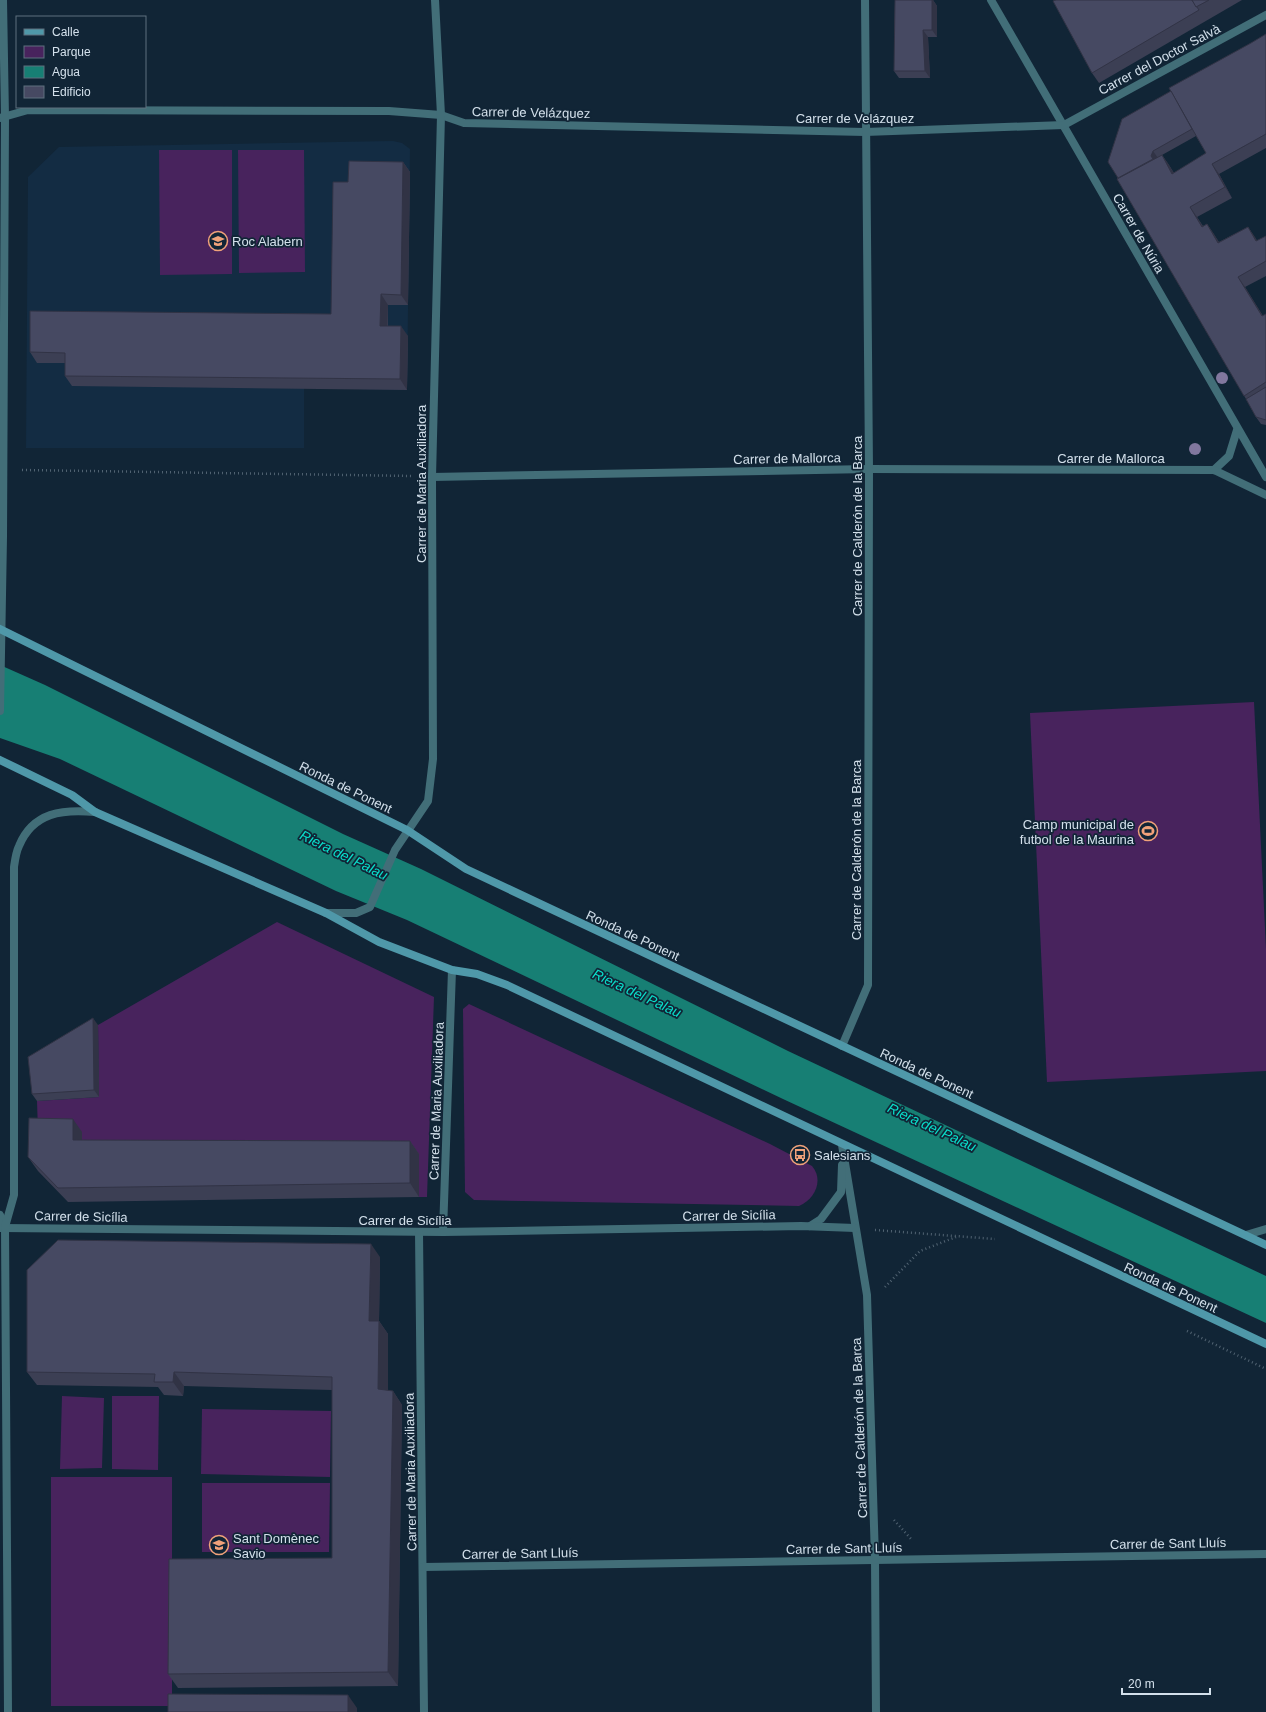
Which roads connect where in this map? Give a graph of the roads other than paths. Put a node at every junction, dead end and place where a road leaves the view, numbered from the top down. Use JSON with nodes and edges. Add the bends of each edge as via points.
{"nodes":[{"id":1,"x":3,"y":0,"type":"edge"},
{"id":2,"x":435,"y":0,"type":"edge"},
{"id":3,"x":865,"y":0,"type":"edge"},
{"id":4,"x":991,"y":0,"type":"edge"},
{"id":5,"x":1266,"y":15,"type":"edge"},
{"id":6,"x":441,"y":115,"type":"junction"},
{"id":7,"x":2,"y":118,"type":"edge"},
{"id":8,"x":1064,"y":124,"type":"junction"},
{"id":9,"x":865,"y":132,"type":"junction"},
{"id":10,"x":1237,"y":430,"type":"junction"},
{"id":11,"x":869,"y":469,"type":"junction"},
{"id":12,"x":1214,"y":470,"type":"junction"},
{"id":13,"x":432,"y":477,"type":"junction"},
{"id":14,"x":1266,"y":477,"type":"edge"},
{"id":15,"x":1266,"y":495,"type":"edge"},
{"id":16,"x":1,"y":630,"type":"edge"},
{"id":17,"x":0,"y":711,"type":"edge"},
{"id":18,"x":0,"y":760,"type":"edge"},
{"id":19,"x":95,"y":812,"type":"junction"},
{"id":20,"x":407,"y":830,"type":"junction"},
{"id":21,"x":326,"y":912,"type":"junction"},
{"id":22,"x":452,"y":970,"type":"junction"},
{"id":23,"x":842,"y":1046,"type":"junction"},
{"id":24,"x":842,"y":1145,"type":"junction"},
{"id":25,"x":0,"y":1214,"type":"edge"},
{"id":26,"x":810,"y":1226,"type":"junction"},
{"id":27,"x":2,"y":1228,"type":"edge"},
{"id":28,"x":855,"y":1228,"type":"junction"},
{"id":29,"x":1266,"y":1229,"type":"edge"},
{"id":30,"x":419,"y":1232,"type":"junction"},
{"id":31,"x":443,"y":1232,"type":"junction"},
{"id":32,"x":1246,"y":1235,"type":"junction"},
{"id":33,"x":1266,"y":1245,"type":"edge"},
{"id":34,"x":1266,"y":1344,"type":"edge"},
{"id":35,"x":1266,"y":1554,"type":"edge"},
{"id":36,"x":875,"y":1559,"type":"junction"},
{"id":37,"x":423,"y":1567,"type":"junction"},
{"id":38,"x":8,"y":1712,"type":"edge"},
{"id":39,"x":424,"y":1712,"type":"edge"},
{"id":40,"x":876,"y":1712,"type":"edge"}],
"edges":[{"from":1,"to":7,"type":"street"},
{"from":2,"to":6,"type":"street","name":"Carrer de Maria Auxiliadora"},
{"from":3,"to":9,"type":"street","name":"Carrer de Calderón de la Barca"},
{"from":4,"to":8,"type":"street","name":"Carrer de Núria"},
{"from":5,"to":8,"type":"street","name":"Carrer del Doctor Salvà"},
{"from":6,"to":7,"type":"street","name":"Carrer de Velázquez","via":[[389,111],[28,110]]},
{"from":6,"to":9,"type":"street","name":"Carrer de Velázquez","via":[[464,123]]},
{"from":6,"to":13,"type":"street","name":"Carrer de Maria Auxiliadora"},
{"from":7,"to":16,"type":"street"},
{"from":8,"to":9,"type":"street","name":"Carrer de Velázquez"},
{"from":8,"to":10,"type":"street","name":"Carrer de Núria"},
{"from":9,"to":11,"type":"street","name":"Carrer de Calderón de la Barca"},
{"from":10,"to":12,"type":"street","via":[[1229,456]]},
{"from":10,"to":14,"type":"street","name":"Carrer de Núria"},
{"from":11,"to":12,"type":"street","name":"Carrer de Mallorca"},
{"from":11,"to":13,"type":"street","name":"Carrer de Mallorca"},
{"from":11,"to":23,"type":"street","name":"Carrer de Calderón de la Barca","via":[[868,985]]},
{"from":12,"to":15,"type":"street","name":"Carrer de Mallorca"},
{"from":13,"to":20,"type":"street","name":"Carrer de Maria Auxiliadora","via":[[433,759],[428,801]]},
{"from":16,"to":17,"type":"street"},
{"from":16,"to":20,"type":"main road","name":"Ronda de Ponent"},
{"from":18,"to":19,"type":"main road","name":"Ronda de Ponent","via":[[72,795]]},
{"from":19,"to":21,"type":"main road","name":"Ronda de Ponent"},
{"from":19,"to":27,"type":"street","via":[[74,810],[46,816],[33,824],[19,846],[14,867],[14,1195]]},
{"from":20,"to":21,"type":"street","name":"Carrer de Maria Auxiliadora","via":[[395,850],[370,907],[356,913]]},
{"from":20,"to":23,"type":"main road","name":"Ronda de Ponent","via":[[466,869]]},
{"from":21,"to":22,"type":"main road","name":"Ronda de Ponent","via":[[379,942]]},
{"from":22,"to":24,"type":"main road","name":"Ronda de Ponent","via":[[477,974],[507,985]]},
{"from":22,"to":31,"type":"street","name":"Carrer de Maria Auxiliadora"},
{"from":23,"to":32,"type":"main road","name":"Ronda de Ponent"},
{"from":24,"to":26,"type":"street","via":[[841,1192],[821,1219]]},
{"from":24,"to":28,"type":"street","name":"Carrer de Calderón de la Barca"},
{"from":24,"to":34,"type":"main road","name":"Ronda de Ponent"},
{"from":25,"to":27,"type":"street"},
{"from":26,"to":28,"type":"street","name":"Carrer de Sicília"},
{"from":26,"to":31,"type":"street","name":"Carrer de Sicília"},
{"from":27,"to":30,"type":"street","name":"Carrer de Sicília"},
{"from":27,"to":38,"type":"street"},
{"from":28,"to":36,"type":"street","name":"Carrer de Calderón de la Barca","via":[[867,1294]]},
{"from":29,"to":32,"type":"street"},
{"from":30,"to":31,"type":"street","name":"Carrer de Sicília"},
{"from":30,"to":37,"type":"street","name":"Carrer de Maria Auxiliadora"},
{"from":32,"to":33,"type":"main road","name":"Ronda de Ponent"},
{"from":35,"to":36,"type":"street","name":"Carrer de Sant Lluís"},
{"from":36,"to":37,"type":"street","name":"Carrer de Sant Lluís"},
{"from":36,"to":40,"type":"street","name":"Carrer de Calderón de la Barca"},
{"from":37,"to":39,"type":"street","name":"Carrer de Maria Auxiliadora"}]}
